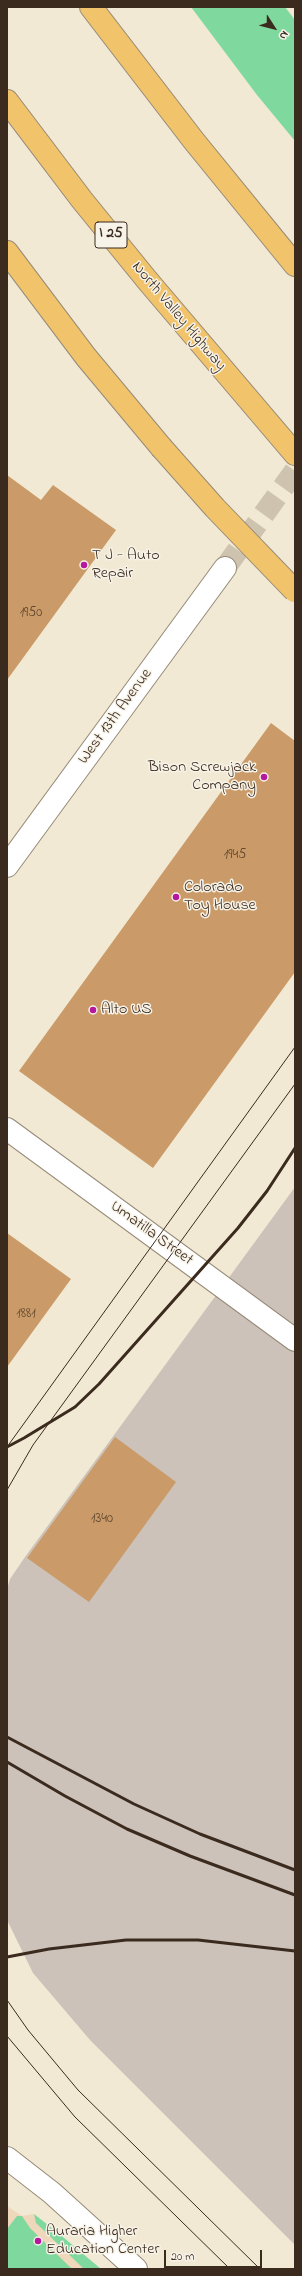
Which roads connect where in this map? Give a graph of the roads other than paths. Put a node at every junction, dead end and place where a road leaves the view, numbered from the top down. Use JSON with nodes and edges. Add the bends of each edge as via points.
{"nodes":[{"id":1,"x":91,"y":7,"type":"edge"},
{"id":2,"x":7,"y":101,"type":"edge"},
{"id":3,"x":7,"y":252,"type":"edge"},
{"id":4,"x":294,"y":264,"type":"edge"},
{"id":5,"x":295,"y":454,"type":"edge"},
{"id":6,"x":225,"y":568,"type":"tunnel mouth"},
{"id":7,"x":295,"y":592,"type":"edge"},
{"id":8,"x":7,"y":866,"type":"edge"},
{"id":9,"x":7,"y":1129,"type":"edge"},
{"id":10,"x":295,"y":1340,"type":"edge"},
{"id":11,"x":7,"y":2158,"type":"edge"},
{"id":12,"x":136,"y":2269,"type":"edge"}],
"edges":[{"from":1,"to":4,"type":"highway","via":[[194,141]]},
{"from":2,"to":5,"type":"highway","name":"North Valley Highway","number":"I 25","via":[[82,200],[218,366]]},
{"from":3,"to":7,"type":"highway","bridge":true,"via":[[86,357],[161,447]]},
{"from":6,"to":8,"type":"street","name":"West 13th Avenue"},
{"from":9,"to":10,"type":"street","name":"Umatilla Street"},
{"from":11,"to":12,"type":"street","via":[[58,2198]]}]}
